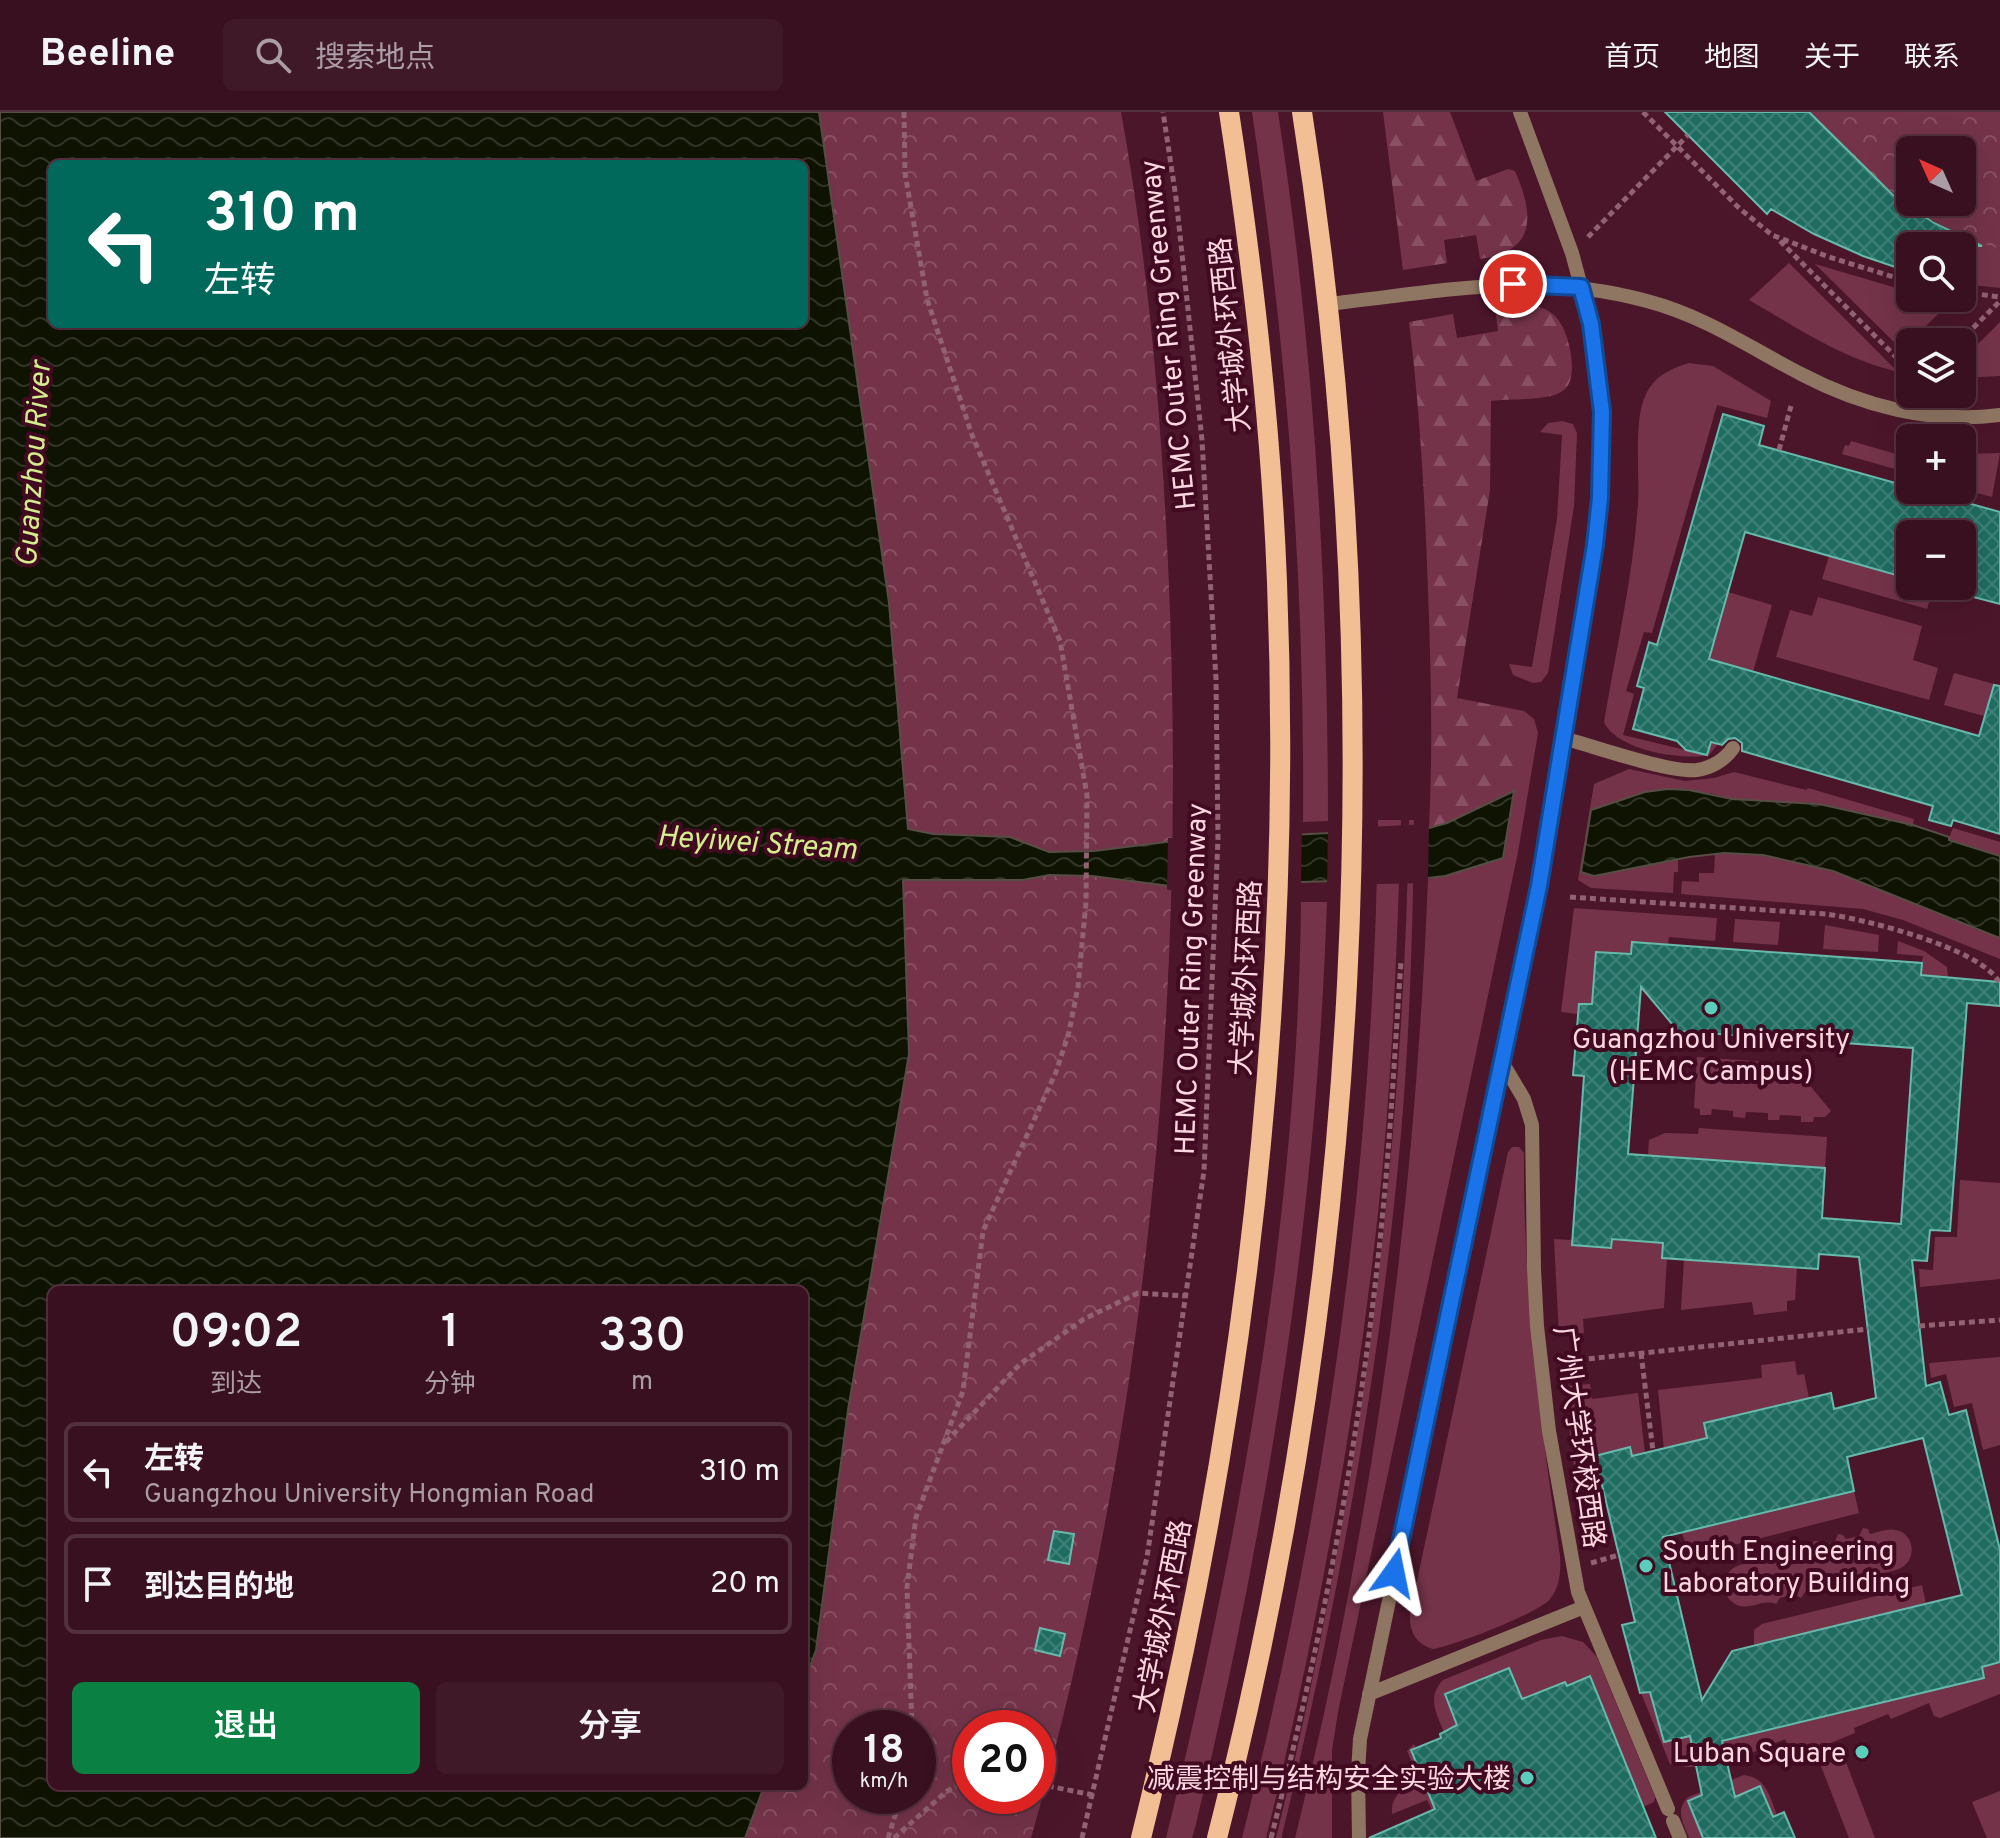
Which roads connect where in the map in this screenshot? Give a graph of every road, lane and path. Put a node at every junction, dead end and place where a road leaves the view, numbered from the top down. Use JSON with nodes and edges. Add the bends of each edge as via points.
{"nodes":[{"id":1,"x":904,"y":112,"type":"edge"},
{"id":2,"x":1163,"y":112,"type":"edge"},
{"id":3,"x":1229,"y":112,"type":"edge"},
{"id":4,"x":1302,"y":112,"type":"edge"},
{"id":5,"x":1520,"y":112,"type":"edge"},
{"id":6,"x":1643,"y":112,"type":"edge"},
{"id":7,"x":1688,"y":135,"type":"dead end"},
{"id":8,"x":1678,"y":147,"type":"junction"},
{"id":9,"x":1777,"y":238,"type":"junction"},
{"id":10,"x":1572,"y":253,"type":"junction"},
{"id":11,"x":1896,"y":278,"type":"edge"},
{"id":12,"x":1581,"y":287,"type":"junction"},
{"id":13,"x":1976,"y":295,"type":"edge"},
{"id":14,"x":2000,"y":299,"type":"edge"},
{"id":15,"x":1327,"y":304,"type":"junction"},
{"id":16,"x":1972,"y":328,"type":"edge"},
{"id":17,"x":1896,"y":357,"type":"edge"},
{"id":18,"x":1791,"y":406,"type":"dead end"},
{"id":19,"x":2000,"y":415,"type":"edge"},
{"id":20,"x":1779,"y":450,"type":"dead end"},
{"id":21,"x":1563,"y":738,"type":"junction"},
{"id":22,"x":1733,"y":748,"type":"dead end"},
{"id":23,"x":1570,"y":897,"type":"dead end"},
{"id":24,"x":1401,"y":962,"type":"dead end"},
{"id":25,"x":1999,"y":982,"type":"edge"},
{"id":26,"x":1502,"y":1062,"type":"junction"},
{"id":27,"x":1185,"y":1296,"type":"junction"},
{"id":28,"x":2000,"y":1320,"type":"edge"},
{"id":29,"x":1919,"y":1326,"type":"dead end"},
{"id":30,"x":1868,"y":1329,"type":"dead end"},
{"id":31,"x":1641,"y":1353,"type":"junction"},
{"id":32,"x":1541,"y":1364,"type":"junction"},
{"id":33,"x":942,"y":1446,"type":"junction"},
{"id":34,"x":1653,"y":1451,"type":"dead end"},
{"id":35,"x":1675,"y":1539,"type":"dead end"},
{"id":36,"x":1664,"y":1542,"type":"dead end"},
{"id":37,"x":1619,"y":1555,"type":"dead end"},
{"id":38,"x":1587,"y":1565,"type":"dead end"},
{"id":39,"x":1584,"y":1607,"type":"junction"},
{"id":40,"x":1369,"y":1694,"type":"junction"},
{"id":41,"x":911,"y":1710,"type":"edge"},
{"id":42,"x":1056,"y":1788,"type":"edge"},
{"id":43,"x":952,"y":1789,"type":"edge"},
{"id":44,"x":1093,"y":1795,"type":"junction"},
{"id":45,"x":895,"y":1814,"type":"edge"},
{"id":46,"x":888,"y":1838,"type":"edge"},
{"id":47,"x":894,"y":1838,"type":"edge"},
{"id":48,"x":1082,"y":1838,"type":"edge"},
{"id":49,"x":1141,"y":1838,"type":"edge"},
{"id":50,"x":1217,"y":1838,"type":"edge"},
{"id":51,"x":1271,"y":1838,"type":"edge"},
{"id":52,"x":1359,"y":1838,"type":"edge"},
{"id":53,"x":1680,"y":1838,"type":"edge"}],
"edges":[{"from":1,"to":33,"type":"path","via":[[905,173],[927,299],[972,435],[1060,641],[1087,795],[1086,902],[1069,1032],[983,1231],[963,1391]]},
{"from":2,"to":27,"type":"path","name":"HEMC Outer Ring Greenway","via":[[1202,440],[1216,679],[1218,838],[1204,1171]]},
{"from":3,"to":49,"type":"main road","name":"大学城外环西路","via":[[1251,262],[1273,513],[1279,822],[1271,1040],[1227,1421],[1190,1625]]},
{"from":4,"to":15,"type":"main road"},
{"from":5,"to":10,"type":"lane"},
{"from":6,"to":8,"type":"path"},
{"from":7,"to":8,"type":"path"},
{"from":8,"to":9,"type":"path"},
{"from":8,"to":10,"type":"path"},
{"from":9,"to":11,"type":"path"},
{"from":9,"to":17,"type":"path"},
{"from":10,"to":12,"type":"lane"},
{"from":12,"to":15,"type":"lane","via":[[1495,285]]},
{"from":12,"to":19,"type":"lane","via":[[1693,316],[1800,374],[1885,408],[1941,416]]},
{"from":12,"to":21,"type":"lane","via":[[1601,404],[1600,498]]},
{"from":13,"to":14,"type":"path"},
{"from":14,"to":16,"type":"path"},
{"from":15,"to":50,"type":"main road","via":[[1350,609],[1347,1009],[1328,1239],[1295,1475]]},
{"from":18,"to":20,"type":"path"},
{"from":21,"to":22,"type":"lane","via":[[1697,770],[1721,761]]},
{"from":21,"to":26,"type":"lane"},
{"from":23,"to":25,"type":"path","via":[[1865,920],[1971,960]]},
{"from":24,"to":51,"type":"path","via":[[1383,1211],[1358,1407],[1318,1632]]},
{"from":26,"to":32,"type":"lane","name":"广州大学环校西路","via":[[1532,1125]]},
{"from":26,"to":40,"type":"lane"},
{"from":27,"to":33,"type":"path","via":[[1138,1293],[1084,1319],[1020,1364]]},
{"from":27,"to":44,"type":"path","name":"HEMC Outer Ring Greenway","via":[[1147,1557]]},
{"from":28,"to":29,"type":"path"},
{"from":30,"to":31,"type":"path"},
{"from":31,"to":32,"type":"path"},
{"from":31,"to":34,"type":"path"},
{"from":32,"to":39,"type":"lane","name":"广州大学环校西路","via":[[1558,1484]]},
{"from":33,"to":41,"type":"path","via":[[916,1517],[907,1587]]},
{"from":35,"to":36,"type":"path"},
{"from":37,"to":38,"type":"path"},
{"from":39,"to":40,"type":"lane"},
{"from":39,"to":53,"type":"lane","name":"广州大学环校西路"},
{"from":40,"to":52,"type":"lane","via":[[1358,1752]]},
{"from":42,"to":44,"type":"path"},
{"from":43,"to":47,"type":"path"},
{"from":44,"to":48,"type":"path","name":"HEMC Outer Ring Greenway"},
{"from":45,"to":46,"type":"path"}]}
